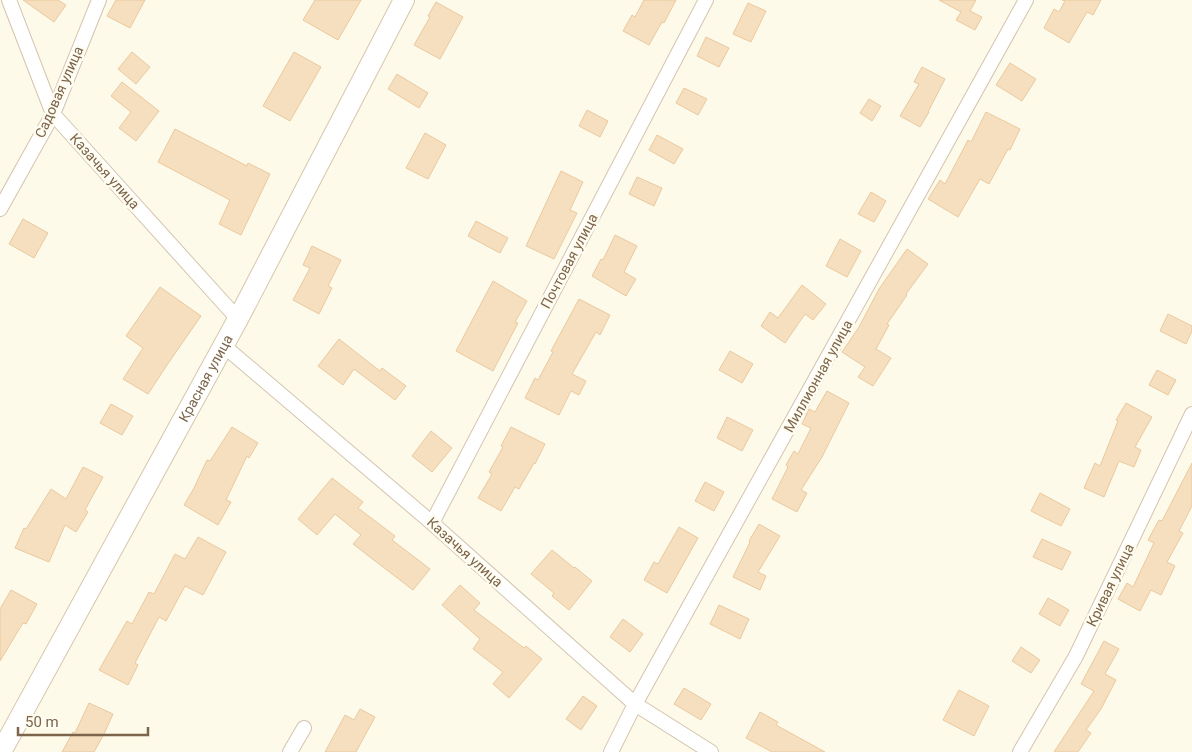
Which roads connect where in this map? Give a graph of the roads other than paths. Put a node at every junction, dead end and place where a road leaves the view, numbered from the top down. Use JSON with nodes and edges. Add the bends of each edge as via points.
{"nodes":[{"id":1,"x":9,"y":0,"type":"edge"},
{"id":2,"x":99,"y":0,"type":"edge"},
{"id":3,"x":404,"y":0,"type":"edge"},
{"id":4,"x":706,"y":0,"type":"edge"},
{"id":5,"x":1026,"y":0,"type":"edge"},
{"id":6,"x":53,"y":114,"type":"junction"},
{"id":7,"x":0,"y":209,"type":"edge"},
{"id":8,"x":238,"y":319,"type":"junction"},
{"id":9,"x":224,"y":346,"type":"junction"},
{"id":10,"x":1192,"y":414,"type":"edge"},
{"id":11,"x":432,"y":523,"type":"junction"},
{"id":12,"x":635,"y":704,"type":"junction"},
{"id":13,"x":304,"y":728,"type":"dead end"},
{"id":14,"x":2,"y":752,"type":"edge"},
{"id":15,"x":290,"y":752,"type":"edge"},
{"id":16,"x":611,"y":752,"type":"edge"},
{"id":17,"x":712,"y":752,"type":"edge"},
{"id":18,"x":1020,"y":752,"type":"edge"}],
"edges":[{"from":1,"to":6,"type":"street","name":"Казачья улица"},
{"from":2,"to":6,"type":"street","name":"Садовая улица"},
{"from":3,"to":8,"type":"street","name":"Красная улица"},
{"from":4,"to":11,"type":"street","name":"Почтовая улица"},
{"from":5,"to":12,"type":"street","name":"Миллионная улица"},
{"from":6,"to":7,"type":"street","name":"Садовая улица"},
{"from":6,"to":8,"type":"street","name":"Казачья улица"},
{"from":8,"to":9,"type":"street","name":"Красная улица"},
{"from":9,"to":11,"type":"street","name":"Казачья улица"},
{"from":9,"to":14,"type":"street","name":"Красная улица"},
{"from":10,"to":18,"type":"street","name":"Кривая улица","via":[[1076,656]]},
{"from":11,"to":12,"type":"street","name":"Казачья улица"},
{"from":12,"to":16,"type":"street","name":"Миллионная улица"},
{"from":12,"to":17,"type":"street","name":"Казачья улица"},
{"from":13,"to":15,"type":"street"}]}
